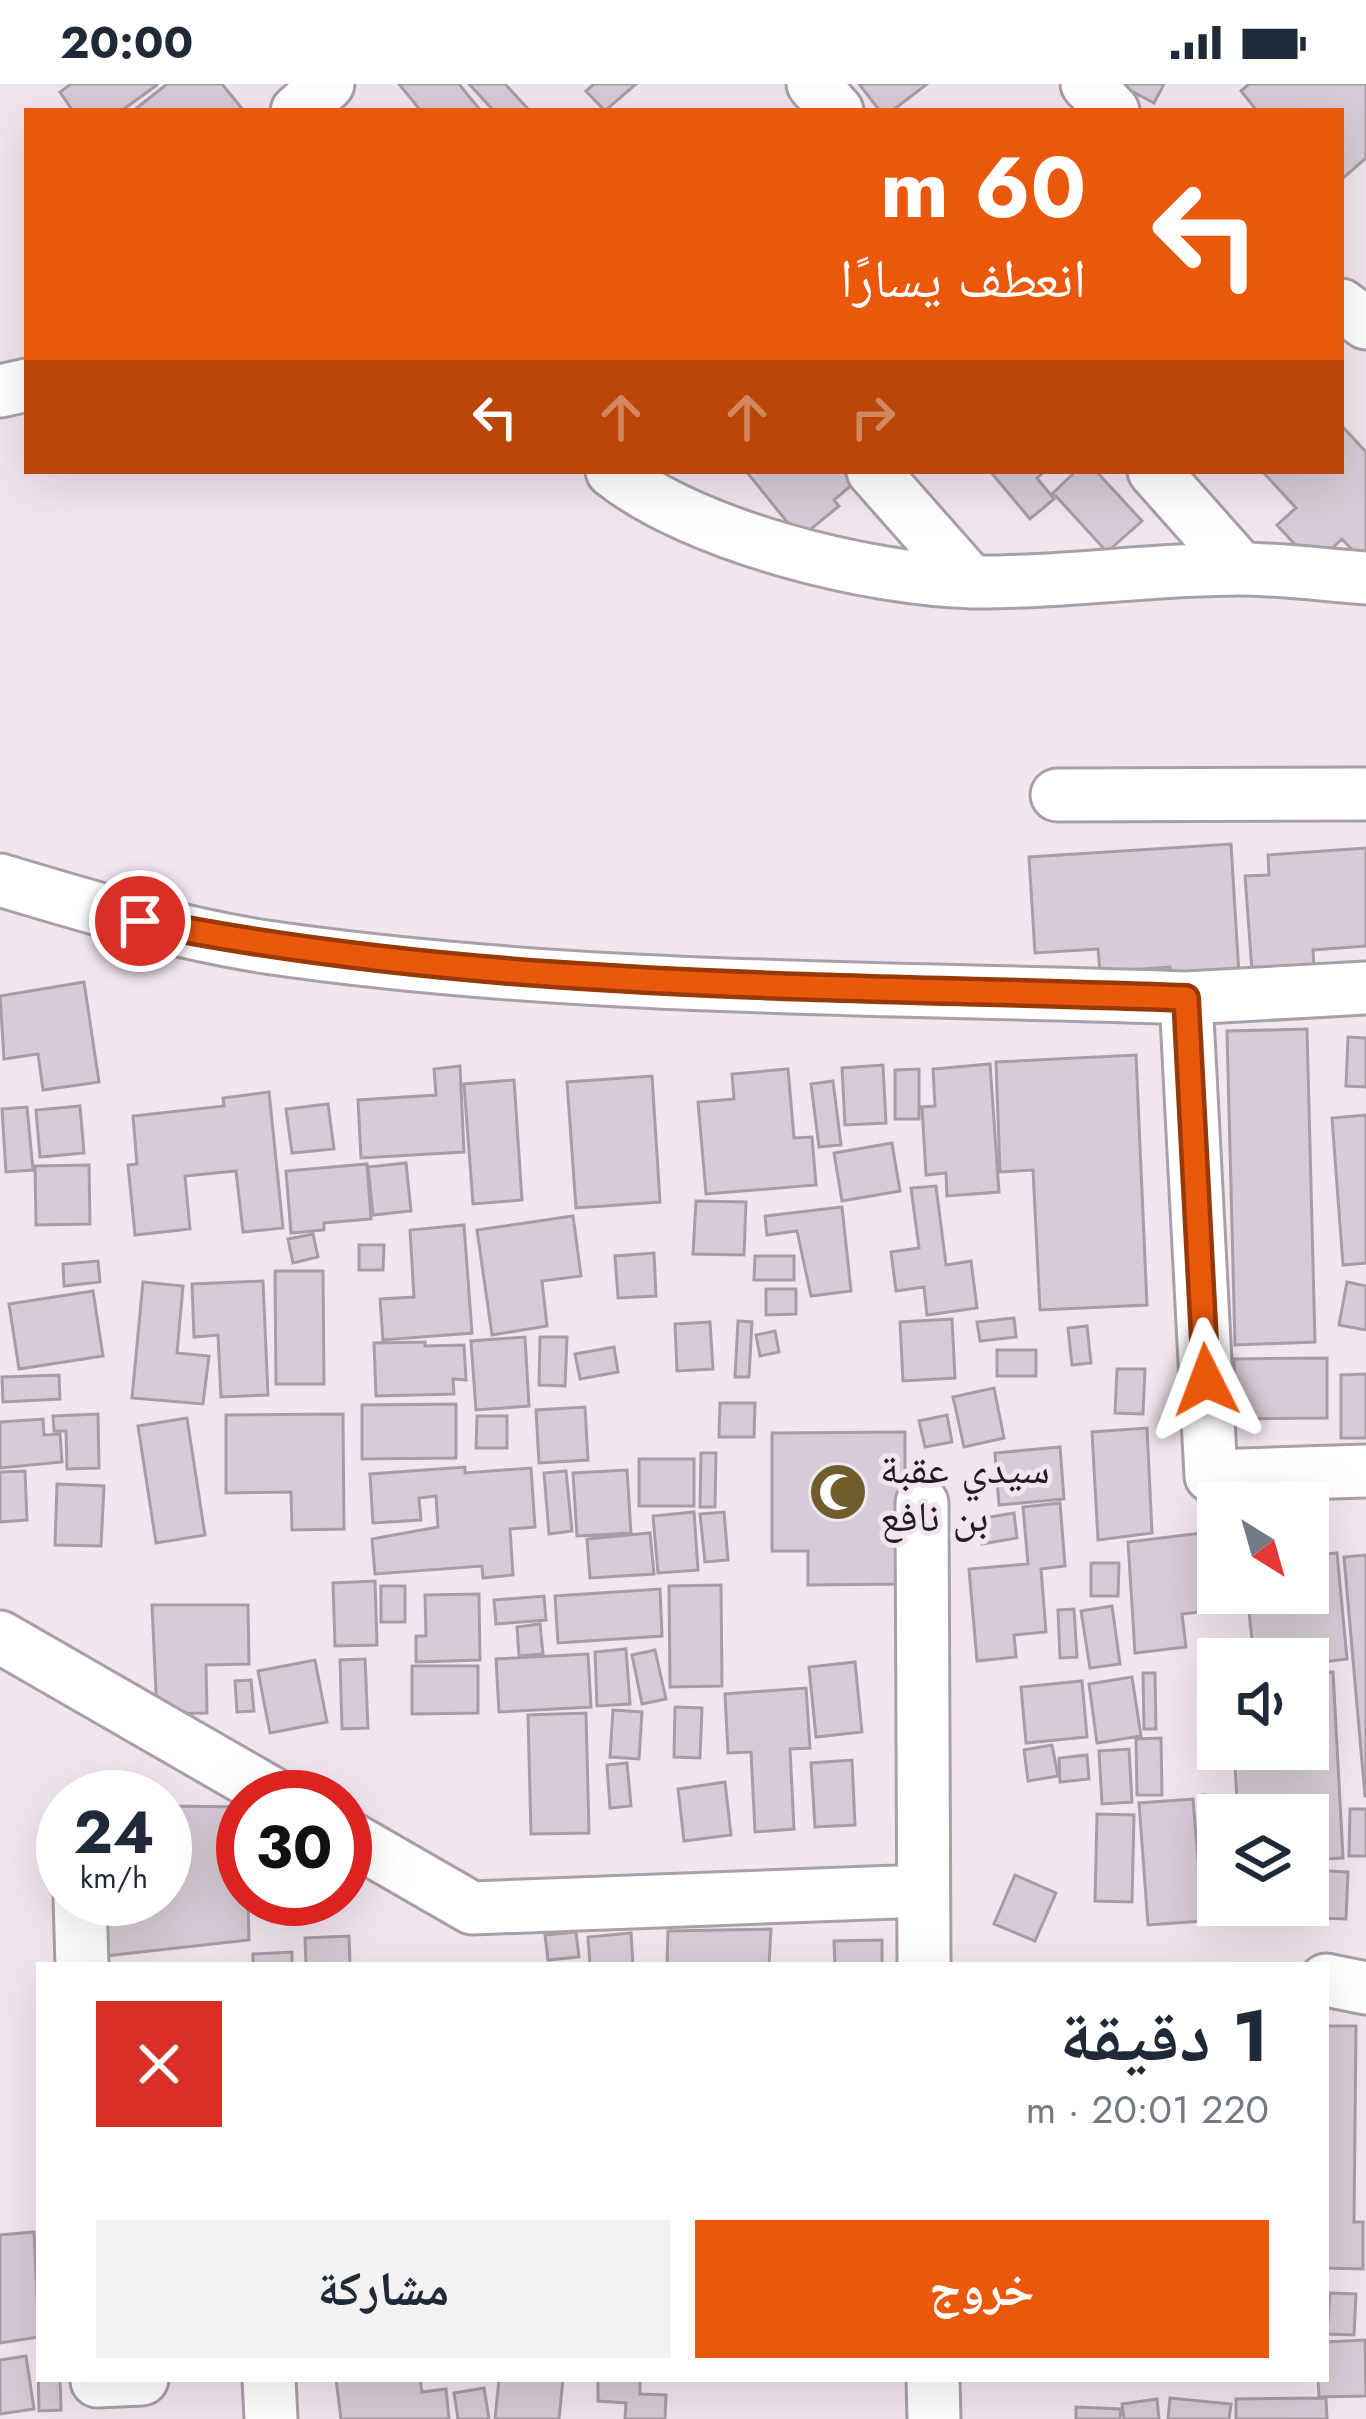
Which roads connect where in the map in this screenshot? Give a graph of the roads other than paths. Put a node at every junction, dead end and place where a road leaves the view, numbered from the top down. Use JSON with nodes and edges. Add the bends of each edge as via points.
{"nodes":[{"id":1,"x":266,"y":84,"type":"edge"},
{"id":2,"x":328,"y":84,"type":"edge"},
{"id":3,"x":813,"y":84,"type":"edge"},
{"id":4,"x":1087,"y":84,"type":"edge"},
{"id":5,"x":290,"y":108,"type":"edge"},
{"id":6,"x":297,"y":108,"type":"edge"},
{"id":7,"x":834,"y":108,"type":"edge"},
{"id":8,"x":1110,"y":108,"type":"edge"},
{"id":9,"x":616,"y":474,"type":"edge"},
{"id":10,"x":876,"y":474,"type":"edge"},
{"id":11,"x":1157,"y":474,"type":"edge"},
{"id":12,"x":1241,"y":569,"type":"junction"},
{"id":13,"x":1366,"y":578,"type":"edge"},
{"id":14,"x":971,"y":582,"type":"junction"},
{"id":15,"x":1366,"y":794,"type":"edge"},
{"id":16,"x":1058,"y":795,"type":"dead end"},
{"id":17,"x":0,"y":880,"type":"edge"},
{"id":18,"x":1366,"y":988,"type":"edge"},
{"id":19,"x":1186,"y":998,"type":"junction"},
{"id":20,"x":1366,"y":1471,"type":"edge"},
{"id":21,"x":922,"y":1503,"type":"dead end"},
{"id":22,"x":0,"y":1637,"type":"edge"},
{"id":23,"x":231,"y":1770,"type":"edge"},
{"id":24,"x":372,"y":1851,"type":"edge"},
{"id":25,"x":922,"y":1891,"type":"junction"},
{"id":26,"x":81,"y":1926,"type":"edge"},
{"id":27,"x":82,"y":1962,"type":"edge"},
{"id":28,"x":924,"y":1962,"type":"edge"},
{"id":29,"x":1329,"y":1981,"type":"edge"},
{"id":30,"x":1366,"y":1988,"type":"edge"},
{"id":31,"x":269,"y":2382,"type":"edge"},
{"id":32,"x":933,"y":2382,"type":"edge"},
{"id":33,"x":271,"y":2419,"type":"edge"},
{"id":34,"x":934,"y":2419,"type":"edge"}],
"edges":[{"from":1,"to":5,"type":"street"},
{"from":2,"to":6,"type":"street"},
{"from":3,"to":7,"type":"street"},
{"from":4,"to":8,"type":"street"},
{"from":9,"to":14,"type":"street","via":[[752,542]]},
{"from":10,"to":14,"type":"street"},
{"from":11,"to":12,"type":"street"},
{"from":12,"to":13,"type":"street"},
{"from":12,"to":14,"type":"street"},
{"from":15,"to":16,"type":"street"},
{"from":17,"to":19,"type":"street","via":[[140,921],[313,951],[575,976]]},
{"from":18,"to":19,"type":"street"},
{"from":19,"to":20,"type":"street","via":[[1211,1476]]},
{"from":21,"to":25,"type":"street"},
{"from":22,"to":23,"type":"street"},
{"from":24,"to":25,"type":"street","via":[[472,1908]]},
{"from":25,"to":28,"type":"street"},
{"from":26,"to":27,"type":"street"},
{"from":29,"to":30,"type":"street"},
{"from":31,"to":33,"type":"street"},
{"from":32,"to":34,"type":"street"}]}
